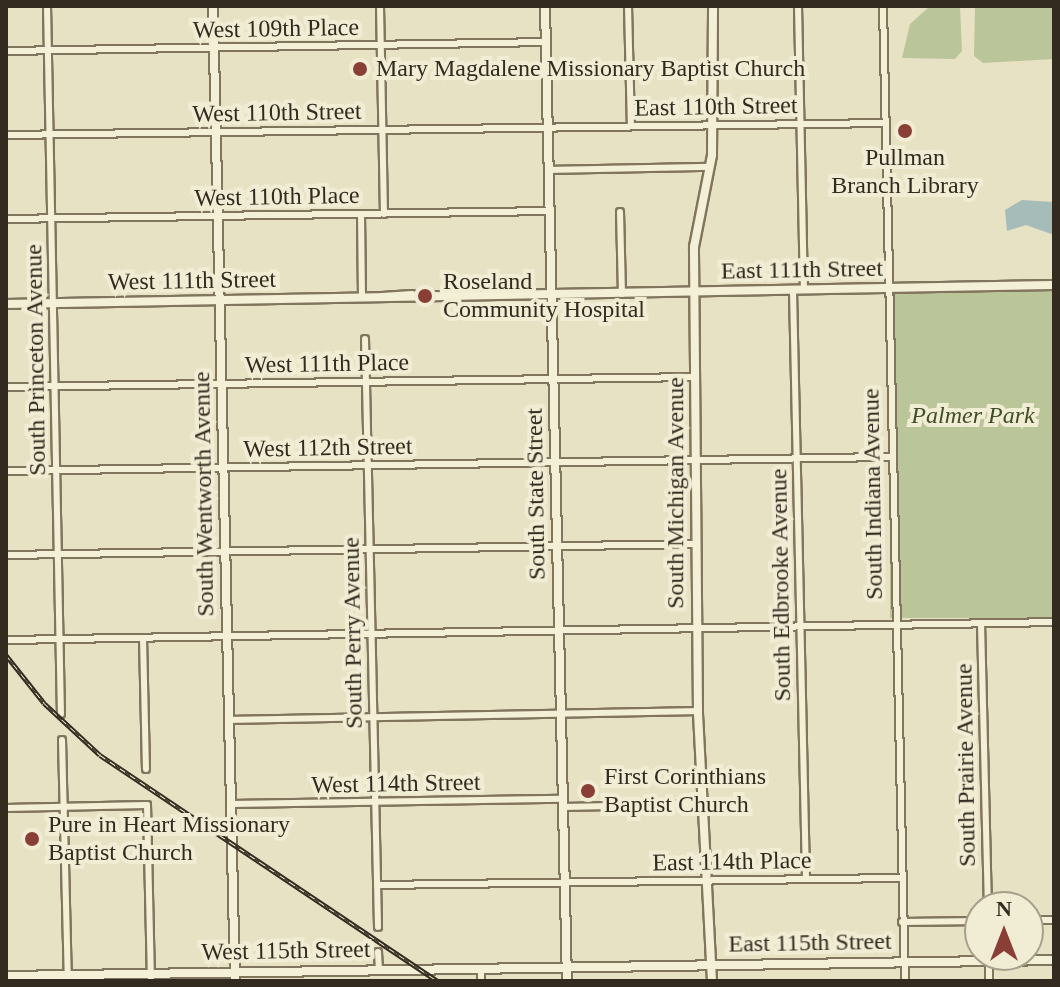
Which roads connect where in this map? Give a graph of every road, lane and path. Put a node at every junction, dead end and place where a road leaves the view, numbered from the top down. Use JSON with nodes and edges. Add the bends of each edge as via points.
{"nodes":[{"id":1,"x":47,"y":6,"type":"edge"},
{"id":2,"x":213,"y":6,"type":"edge"},
{"id":3,"x":380,"y":6,"type":"edge"},
{"id":4,"x":545,"y":6,"type":"edge"},
{"id":5,"x":628,"y":6,"type":"edge"},
{"id":6,"x":713,"y":6,"type":"edge"},
{"id":7,"x":798,"y":6,"type":"edge"},
{"id":8,"x":883,"y":6,"type":"edge"},
{"id":9,"x":546,"y":42,"type":"junction"},
{"id":10,"x":380,"y":45,"type":"junction"},
{"id":11,"x":214,"y":48,"type":"junction"},
{"id":12,"x":48,"y":50,"type":"junction"},
{"id":13,"x":6,"y":51,"type":"edge"},
{"id":14,"x":885,"y":123,"type":"junction"},
{"id":15,"x":801,"y":124,"type":"junction"},
{"id":16,"x":713,"y":125,"type":"junction"},
{"id":17,"x":631,"y":126,"type":"junction"},
{"id":18,"x":548,"y":127,"type":"junction"},
{"id":19,"x":382,"y":129,"type":"junction"},
{"id":20,"x":216,"y":132,"type":"junction"},
{"id":21,"x":50,"y":134,"type":"junction"},
{"id":22,"x":6,"y":135,"type":"edge"},
{"id":23,"x":710,"y":167,"type":"junction"},
{"id":24,"x":549,"y":170,"type":"junction"},
{"id":25,"x":549,"y":211,"type":"junction"},
{"id":26,"x":620,"y":212,"type":"dead end"},
{"id":27,"x":361,"y":214,"type":"junction"},
{"id":28,"x":384,"y":214,"type":"junction"},
{"id":29,"x":217,"y":216,"type":"junction"},
{"id":30,"x":52,"y":218,"type":"junction"},
{"id":31,"x":6,"y":219,"type":"edge"},
{"id":32,"x":1054,"y":285,"type":"edge"},
{"id":33,"x":890,"y":289,"type":"junction"},
{"id":34,"x":804,"y":290,"type":"junction"},
{"id":35,"x":793,"y":291,"type":"junction"},
{"id":36,"x":695,"y":292,"type":"junction"},
{"id":37,"x":622,"y":294,"type":"junction"},
{"id":38,"x":551,"y":295,"type":"junction"},
{"id":39,"x":362,"y":298,"type":"junction"},
{"id":40,"x":219,"y":300,"type":"junction"},
{"id":41,"x":52,"y":303,"type":"junction"},
{"id":42,"x":6,"y":304,"type":"edge"},
{"id":43,"x":365,"y":339,"type":"dead end"},
{"id":44,"x":695,"y":377,"type":"junction"},
{"id":45,"x":553,"y":379,"type":"junction"},
{"id":46,"x":366,"y":381,"type":"junction"},
{"id":47,"x":221,"y":384,"type":"junction"},
{"id":48,"x":6,"y":387,"type":"edge"},
{"id":49,"x":54,"y":387,"type":"junction"},
{"id":50,"x":890,"y":457,"type":"junction"},
{"id":51,"x":796,"y":459,"type":"junction"},
{"id":52,"x":696,"y":460,"type":"junction"},
{"id":53,"x":555,"y":462,"type":"junction"},
{"id":54,"x":368,"y":465,"type":"junction"},
{"id":55,"x":223,"y":468,"type":"junction"},
{"id":56,"x":56,"y":470,"type":"junction"},
{"id":57,"x":6,"y":471,"type":"edge"},
{"id":58,"x":697,"y":544,"type":"junction"},
{"id":59,"x":557,"y":546,"type":"junction"},
{"id":60,"x":369,"y":550,"type":"junction"},
{"id":61,"x":225,"y":552,"type":"junction"},
{"id":62,"x":6,"y":555,"type":"edge"},
{"id":63,"x":58,"y":555,"type":"junction"},
{"id":64,"x":1054,"y":622,"type":"edge"},
{"id":65,"x":981,"y":623,"type":"junction"},
{"id":66,"x":895,"y":625,"type":"junction"},
{"id":67,"x":800,"y":626,"type":"junction"},
{"id":68,"x":697,"y":628,"type":"junction"},
{"id":69,"x":559,"y":630,"type":"junction"},
{"id":70,"x":371,"y":634,"type":"junction"},
{"id":71,"x":227,"y":636,"type":"junction"},
{"id":72,"x":143,"y":638,"type":"junction"},
{"id":73,"x":60,"y":639,"type":"junction"},
{"id":74,"x":7,"y":640,"type":"edge"},
{"id":75,"x":698,"y":711,"type":"junction"},
{"id":76,"x":61,"y":714,"type":"dead end"},
{"id":77,"x":561,"y":714,"type":"junction"},
{"id":78,"x":373,"y":718,"type":"junction"},
{"id":79,"x":229,"y":720,"type":"junction"},
{"id":80,"x":62,"y":740,"type":"dead end"},
{"id":81,"x":146,"y":769,"type":"dead end"},
{"id":82,"x":375,"y":802,"type":"junction"},
{"id":83,"x":563,"y":803,"type":"junction"},
{"id":84,"x":231,"y":804,"type":"junction"},
{"id":85,"x":704,"y":804,"type":"junction"},
{"id":86,"x":64,"y":807,"type":"junction"},
{"id":87,"x":6,"y":808,"type":"edge"},
{"id":88,"x":900,"y":878,"type":"junction"},
{"id":89,"x":806,"y":879,"type":"junction"},
{"id":90,"x":709,"y":881,"type":"junction"},
{"id":91,"x":565,"y":882,"type":"junction"},
{"id":92,"x":377,"y":885,"type":"junction"},
{"id":93,"x":988,"y":891,"type":"edge"},
{"id":94,"x":964,"y":921,"type":"edge"},
{"id":95,"x":902,"y":922,"type":"junction"},
{"id":96,"x":378,"y":927,"type":"dead end"},
{"id":97,"x":378,"y":952,"type":"dead end"},
{"id":98,"x":964,"y":959,"type":"edge"},
{"id":99,"x":902,"y":962,"type":"junction"},
{"id":100,"x":711,"y":964,"type":"junction"},
{"id":101,"x":567,"y":966,"type":"junction"},
{"id":102,"x":481,"y":968,"type":"junction"},
{"id":103,"x":379,"y":969,"type":"junction"},
{"id":104,"x":397,"y":969,"type":"junction"},
{"id":105,"x":315,"y":970,"type":"junction"},
{"id":106,"x":6,"y":976,"type":"edge"},
{"id":107,"x":235,"y":976,"type":"edge"},
{"id":108,"x":151,"y":977,"type":"edge"},
{"id":109,"x":68,"y":978,"type":"edge"},
{"id":110,"x":316,"y":981,"type":"edge"},
{"id":111,"x":397,"y":981,"type":"edge"},
{"id":112,"x":481,"y":981,"type":"edge"},
{"id":113,"x":567,"y":981,"type":"edge"},
{"id":114,"x":712,"y":981,"type":"edge"},
{"id":115,"x":905,"y":981,"type":"edge"}],
"edges":[{"from":1,"to":12,"type":"street","name":"South Princeton Avenue"},
{"from":2,"to":11,"type":"street","name":"South Wentworth Avenue"},
{"from":3,"to":10,"type":"street"},
{"from":4,"to":9,"type":"street","name":"South State Street"},
{"from":5,"to":17,"type":"street"},
{"from":6,"to":16,"type":"street","name":"South Michigan Avenue"},
{"from":7,"to":15,"type":"street"},
{"from":8,"to":14,"type":"street","name":"South Indiana Avenue"},
{"from":9,"to":10,"type":"street","name":"West 109th Place"},
{"from":9,"to":18,"type":"street","name":"South State Street"},
{"from":10,"to":11,"type":"street","name":"West 109th Place"},
{"from":10,"to":19,"type":"street"},
{"from":11,"to":12,"type":"street","name":"West 109th Place"},
{"from":11,"to":20,"type":"street","name":"South Wentworth Avenue"},
{"from":12,"to":13,"type":"street","name":"West 109th Place"},
{"from":12,"to":21,"type":"street","name":"South Princeton Avenue"},
{"from":14,"to":15,"type":"street","name":"East 110th Street"},
{"from":14,"to":33,"type":"street","name":"South Indiana Avenue"},
{"from":15,"to":16,"type":"street","name":"East 110th Street"},
{"from":15,"to":34,"type":"street"},
{"from":16,"to":17,"type":"street","name":"East 110th Street"},
{"from":16,"to":23,"type":"street","name":"South Michigan Avenue"},
{"from":17,"to":18,"type":"street","name":"East 110th Street"},
{"from":18,"to":19,"type":"street","name":"West 110th Street"},
{"from":18,"to":24,"type":"street","name":"South State Street"},
{"from":19,"to":20,"type":"street","name":"West 110th Street"},
{"from":19,"to":28,"type":"street"},
{"from":20,"to":21,"type":"street","name":"West 110th Street"},
{"from":20,"to":29,"type":"street","name":"South Wentworth Avenue"},
{"from":21,"to":22,"type":"street","name":"West 110th Street"},
{"from":21,"to":30,"type":"street","name":"South Princeton Avenue"},
{"from":23,"to":24,"type":"street"},
{"from":23,"to":36,"type":"street","name":"South Michigan Avenue","via":[[694,247]]},
{"from":24,"to":25,"type":"street","name":"South State Street"},
{"from":25,"to":28,"type":"street","name":"West 110th Place"},
{"from":25,"to":38,"type":"street","name":"South State Street"},
{"from":26,"to":37,"type":"street"},
{"from":27,"to":28,"type":"street","name":"West 110th Place"},
{"from":27,"to":29,"type":"street","name":"West 110th Place"},
{"from":27,"to":39,"type":"street"},
{"from":29,"to":30,"type":"street","name":"West 110th Place"},
{"from":29,"to":40,"type":"street","name":"South Wentworth Avenue"},
{"from":30,"to":31,"type":"street","name":"West 110th Place"},
{"from":30,"to":41,"type":"street","name":"South Princeton Avenue"},
{"from":32,"to":33,"type":"street","name":"East 111th Street"},
{"from":33,"to":34,"type":"street","name":"East 111th Street"},
{"from":33,"to":50,"type":"street","name":"South Indiana Avenue"},
{"from":34,"to":35,"type":"street","name":"East 111th Street"},
{"from":35,"to":36,"type":"street","name":"East 111th Street"},
{"from":35,"to":51,"type":"street","name":"South Edbrooke Avenue"},
{"from":36,"to":37,"type":"street","name":"East 111th Street"},
{"from":36,"to":44,"type":"street","name":"South Michigan Avenue"},
{"from":37,"to":38,"type":"street","name":"East 111th Street"},
{"from":38,"to":39,"type":"street","name":"West 111th Street"},
{"from":38,"to":45,"type":"street","name":"South State Street"},
{"from":39,"to":40,"type":"street","name":"West 111th Street"},
{"from":40,"to":41,"type":"street","name":"West 111th Street"},
{"from":40,"to":47,"type":"street","name":"South Wentworth Avenue"},
{"from":41,"to":42,"type":"street","name":"West 111th Street"},
{"from":41,"to":49,"type":"street","name":"South Princeton Avenue"},
{"from":43,"to":46,"type":"street","name":"South Perry Avenue"},
{"from":44,"to":45,"type":"street","name":"West 111th Place"},
{"from":44,"to":52,"type":"street","name":"South Michigan Avenue"},
{"from":45,"to":46,"type":"street","name":"West 111th Place"},
{"from":45,"to":53,"type":"street","name":"South State Street"},
{"from":46,"to":47,"type":"street","name":"West 111th Place"},
{"from":46,"to":54,"type":"street","name":"South Perry Avenue"},
{"from":47,"to":49,"type":"street","name":"West 111th Place"},
{"from":47,"to":55,"type":"street","name":"South Wentworth Avenue"},
{"from":48,"to":49,"type":"street","name":"West 111th Place"},
{"from":49,"to":56,"type":"street","name":"South Princeton Avenue"},
{"from":50,"to":51,"type":"street","name":"West 112th Street"},
{"from":50,"to":66,"type":"street","name":"South Indiana Avenue"},
{"from":51,"to":52,"type":"street","name":"West 112th Street"},
{"from":51,"to":67,"type":"street","name":"South Edbrooke Avenue"},
{"from":52,"to":53,"type":"street","name":"West 112th Street"},
{"from":52,"to":58,"type":"street","name":"South Michigan Avenue"},
{"from":53,"to":54,"type":"street","name":"West 112th Street"},
{"from":53,"to":59,"type":"street","name":"South State Street"},
{"from":54,"to":55,"type":"street","name":"West 112th Street"},
{"from":54,"to":60,"type":"street","name":"South Perry Avenue"},
{"from":55,"to":56,"type":"street","name":"West 112th Street"},
{"from":55,"to":61,"type":"street","name":"South Wentworth Avenue"},
{"from":56,"to":57,"type":"street","name":"West 112th Street"},
{"from":56,"to":63,"type":"street","name":"South Princeton Avenue"},
{"from":58,"to":59,"type":"street"},
{"from":58,"to":68,"type":"street","name":"South Michigan Avenue"},
{"from":59,"to":60,"type":"street"},
{"from":59,"to":69,"type":"street","name":"South State Street"},
{"from":60,"to":61,"type":"street"},
{"from":60,"to":70,"type":"street","name":"South Perry Avenue"},
{"from":61,"to":63,"type":"street"},
{"from":61,"to":71,"type":"street","name":"South Wentworth Avenue"},
{"from":62,"to":63,"type":"street"},
{"from":63,"to":73,"type":"street","name":"South Princeton Avenue"},
{"from":64,"to":65,"type":"street"},
{"from":65,"to":66,"type":"street"},
{"from":65,"to":93,"type":"street","name":"South Prairie Avenue"},
{"from":66,"to":67,"type":"street"},
{"from":66,"to":88,"type":"street","name":"South Indiana Avenue"},
{"from":67,"to":68,"type":"street"},
{"from":67,"to":89,"type":"street","name":"South Edbrooke Avenue"},
{"from":68,"to":69,"type":"street"},
{"from":68,"to":75,"type":"street","name":"South Michigan Avenue"},
{"from":69,"to":70,"type":"street"},
{"from":69,"to":77,"type":"street","name":"South State Street"},
{"from":70,"to":71,"type":"street"},
{"from":70,"to":78,"type":"street","name":"South Perry Avenue"},
{"from":71,"to":72,"type":"street"},
{"from":71,"to":79,"type":"street","name":"South Wentworth Avenue"},
{"from":72,"to":73,"type":"street"},
{"from":72,"to":81,"type":"street"},
{"from":73,"to":74,"type":"street"},
{"from":73,"to":76,"type":"street","name":"South Princeton Avenue"},
{"from":75,"to":77,"type":"street"},
{"from":75,"to":85,"type":"street","name":"South Michigan Avenue"},
{"from":77,"to":78,"type":"street"},
{"from":77,"to":83,"type":"street","name":"South State Street"},
{"from":78,"to":79,"type":"street"},
{"from":78,"to":82,"type":"street","name":"South Perry Avenue"},
{"from":79,"to":84,"type":"street","name":"South Wentworth Avenue"},
{"from":80,"to":86,"type":"street"},
{"from":82,"to":83,"type":"street","name":"West 114th Street"},
{"from":82,"to":84,"type":"street","name":"West 114th Street"},
{"from":82,"to":92,"type":"street","name":"South Perry Avenue"},
{"from":83,"to":85,"type":"street","name":"West 114th Street"},
{"from":83,"to":91,"type":"street","name":"South State Street"},
{"from":84,"to":107,"type":"street","name":"South Wentworth Avenue"},
{"from":85,"to":90,"type":"street","name":"South Michigan Avenue"},
{"from":86,"to":87,"type":"street"},
{"from":86,"to":108,"type":"street","via":[[147,805]]},
{"from":86,"to":109,"type":"street"},
{"from":88,"to":89,"type":"street","name":"East 114th Place"},
{"from":88,"to":95,"type":"street","name":"South Indiana Avenue"},
{"from":89,"to":90,"type":"street","name":"East 114th Place"},
{"from":90,"to":91,"type":"street","name":"East 114th Place"},
{"from":90,"to":100,"type":"street","name":"South Michigan Avenue"},
{"from":91,"to":92,"type":"street","name":"East 114th Place"},
{"from":91,"to":101,"type":"street","name":"South State Street"},
{"from":92,"to":96,"type":"street","name":"South Perry Avenue"},
{"from":94,"to":95,"type":"street"},
{"from":95,"to":99,"type":"street","name":"South Indiana Avenue"},
{"from":97,"to":103,"type":"street"},
{"from":98,"to":99,"type":"street","name":"East 115th Street"},
{"from":99,"to":100,"type":"street","name":"East 115th Street"},
{"from":99,"to":115,"type":"street","name":"South Indiana Avenue"},
{"from":100,"to":101,"type":"street","name":"East 115th Street"},
{"from":100,"to":114,"type":"street","name":"South Michigan Avenue"},
{"from":101,"to":102,"type":"street","name":"West 115th Street"},
{"from":101,"to":113,"type":"street","name":"South State Street"},
{"from":102,"to":104,"type":"street","name":"West 115th Street"},
{"from":102,"to":112,"type":"street"},
{"from":103,"to":104,"type":"street","name":"West 115th Street"},
{"from":103,"to":105,"type":"street","name":"West 115th Street"},
{"from":104,"to":111,"type":"street"},
{"from":105,"to":107,"type":"street","name":"West 115th Street"},
{"from":105,"to":110,"type":"street"},
{"from":106,"to":109,"type":"street","name":"West 115th Street"},
{"from":107,"to":108,"type":"street","name":"West 115th Street"},
{"from":108,"to":109,"type":"street","name":"West 115th Street"}]}
